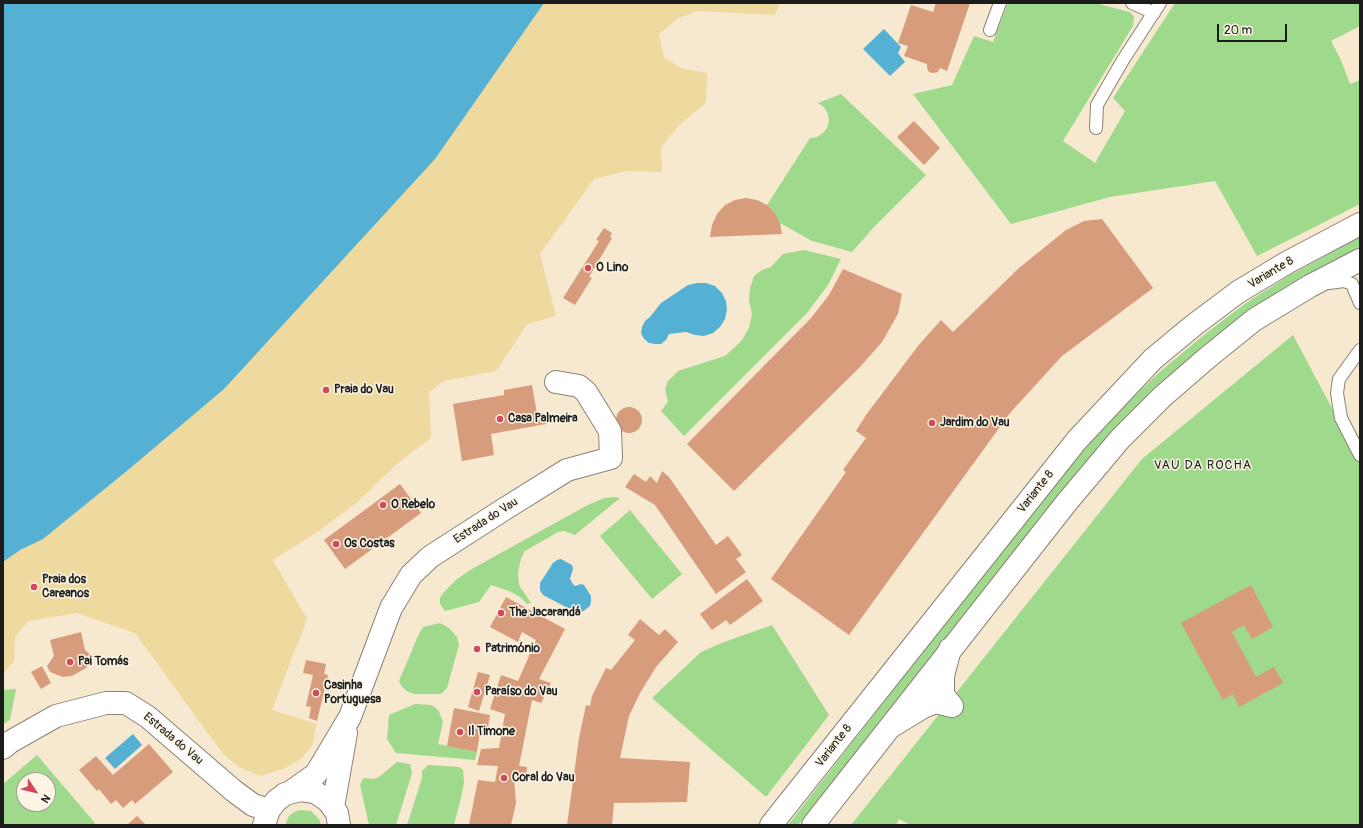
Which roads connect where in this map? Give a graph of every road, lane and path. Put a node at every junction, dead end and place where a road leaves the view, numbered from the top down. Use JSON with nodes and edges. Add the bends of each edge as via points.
{"nodes":[{"id":1,"x":1000,"y":3,"type":"edge"},
{"id":2,"x":1132,"y":3,"type":"edge"},
{"id":3,"x":1157,"y":8,"type":"edge"},
{"id":4,"x":990,"y":30,"type":"dead end"},
{"id":5,"x":1096,"y":128,"type":"dead end"},
{"id":6,"x":1360,"y":224,"type":"edge"},
{"id":7,"x":1360,"y":260,"type":"edge"},
{"id":8,"x":1310,"y":286,"type":"junction"},
{"id":9,"x":1360,"y":303,"type":"edge"},
{"id":10,"x":1360,"y":350,"type":"edge"},
{"id":11,"x":556,"y":382,"type":"dead end"},
{"id":12,"x":1360,"y":455,"type":"edge"},
{"id":13,"x":950,"y":649,"type":"junction"},
{"id":14,"x":350,"y":716,"type":"junction"},
{"id":15,"x":888,"y":728,"type":"junction"},
{"id":16,"x":3,"y":748,"type":"edge"},
{"id":17,"x":800,"y":789,"type":"junction"},
{"id":18,"x":292,"y":791,"type":"junction"},
{"id":19,"x":336,"y":816,"type":"edge"},
{"id":20,"x":266,"y":818,"type":"edge"},
{"id":21,"x":763,"y":825,"type":"edge"},
{"id":22,"x":771,"y":825,"type":"edge"},
{"id":23,"x":812,"y":825,"type":"edge"}],
"edges":[{"from":1,"to":4,"type":"lane"},
{"from":2,"to":3,"type":"lane"},
{"from":3,"to":5,"type":"lane","via":[[1097,105]]},
{"from":6,"to":17,"type":"main road","name":"Variante 8","via":[[1238,292],[1153,359],[1077,440]]},
{"from":7,"to":8,"type":"main road"},
{"from":8,"to":9,"type":"lane","via":[[1344,281],[1352,284]]},
{"from":8,"to":13,"type":"main road","via":[[1254,320],[1162,397],[1125,434],[1067,502]]},
{"from":10,"to":12,"type":"lane","via":[[1339,379],[1337,393],[1341,418]]},
{"from":11,"to":14,"type":"main road","name":"Estrada do Vau","via":[[579,386],[586,392],[610,431],[611,458],[567,470],[430,557],[411,575],[391,608]]},
{"from":13,"to":15,"type":"main road"},
{"from":13,"to":15,"type":"main road","via":[[943,695],[952,706],[936,702]]},
{"from":14,"to":18,"type":"main road","name":"Estrada do Vau","via":[[316,774]]},
{"from":14,"to":19,"type":"main road","name":"Estrada do Vau"},
{"from":15,"to":23,"type":"main road"},
{"from":16,"to":20,"type":"main road","name":"Estrada do Vau","via":[[56,716],[106,703],[126,704],[148,717]]},
{"from":17,"to":21,"type":"main road"},
{"from":17,"to":22,"type":"main road","name":"Variante 8"},
{"from":18,"to":19,"type":"main road","via":[[316,792],[323,796]]},
{"from":18,"to":20,"type":"main road","name":"Estrada do Vau","via":[[276,801]]}]}
